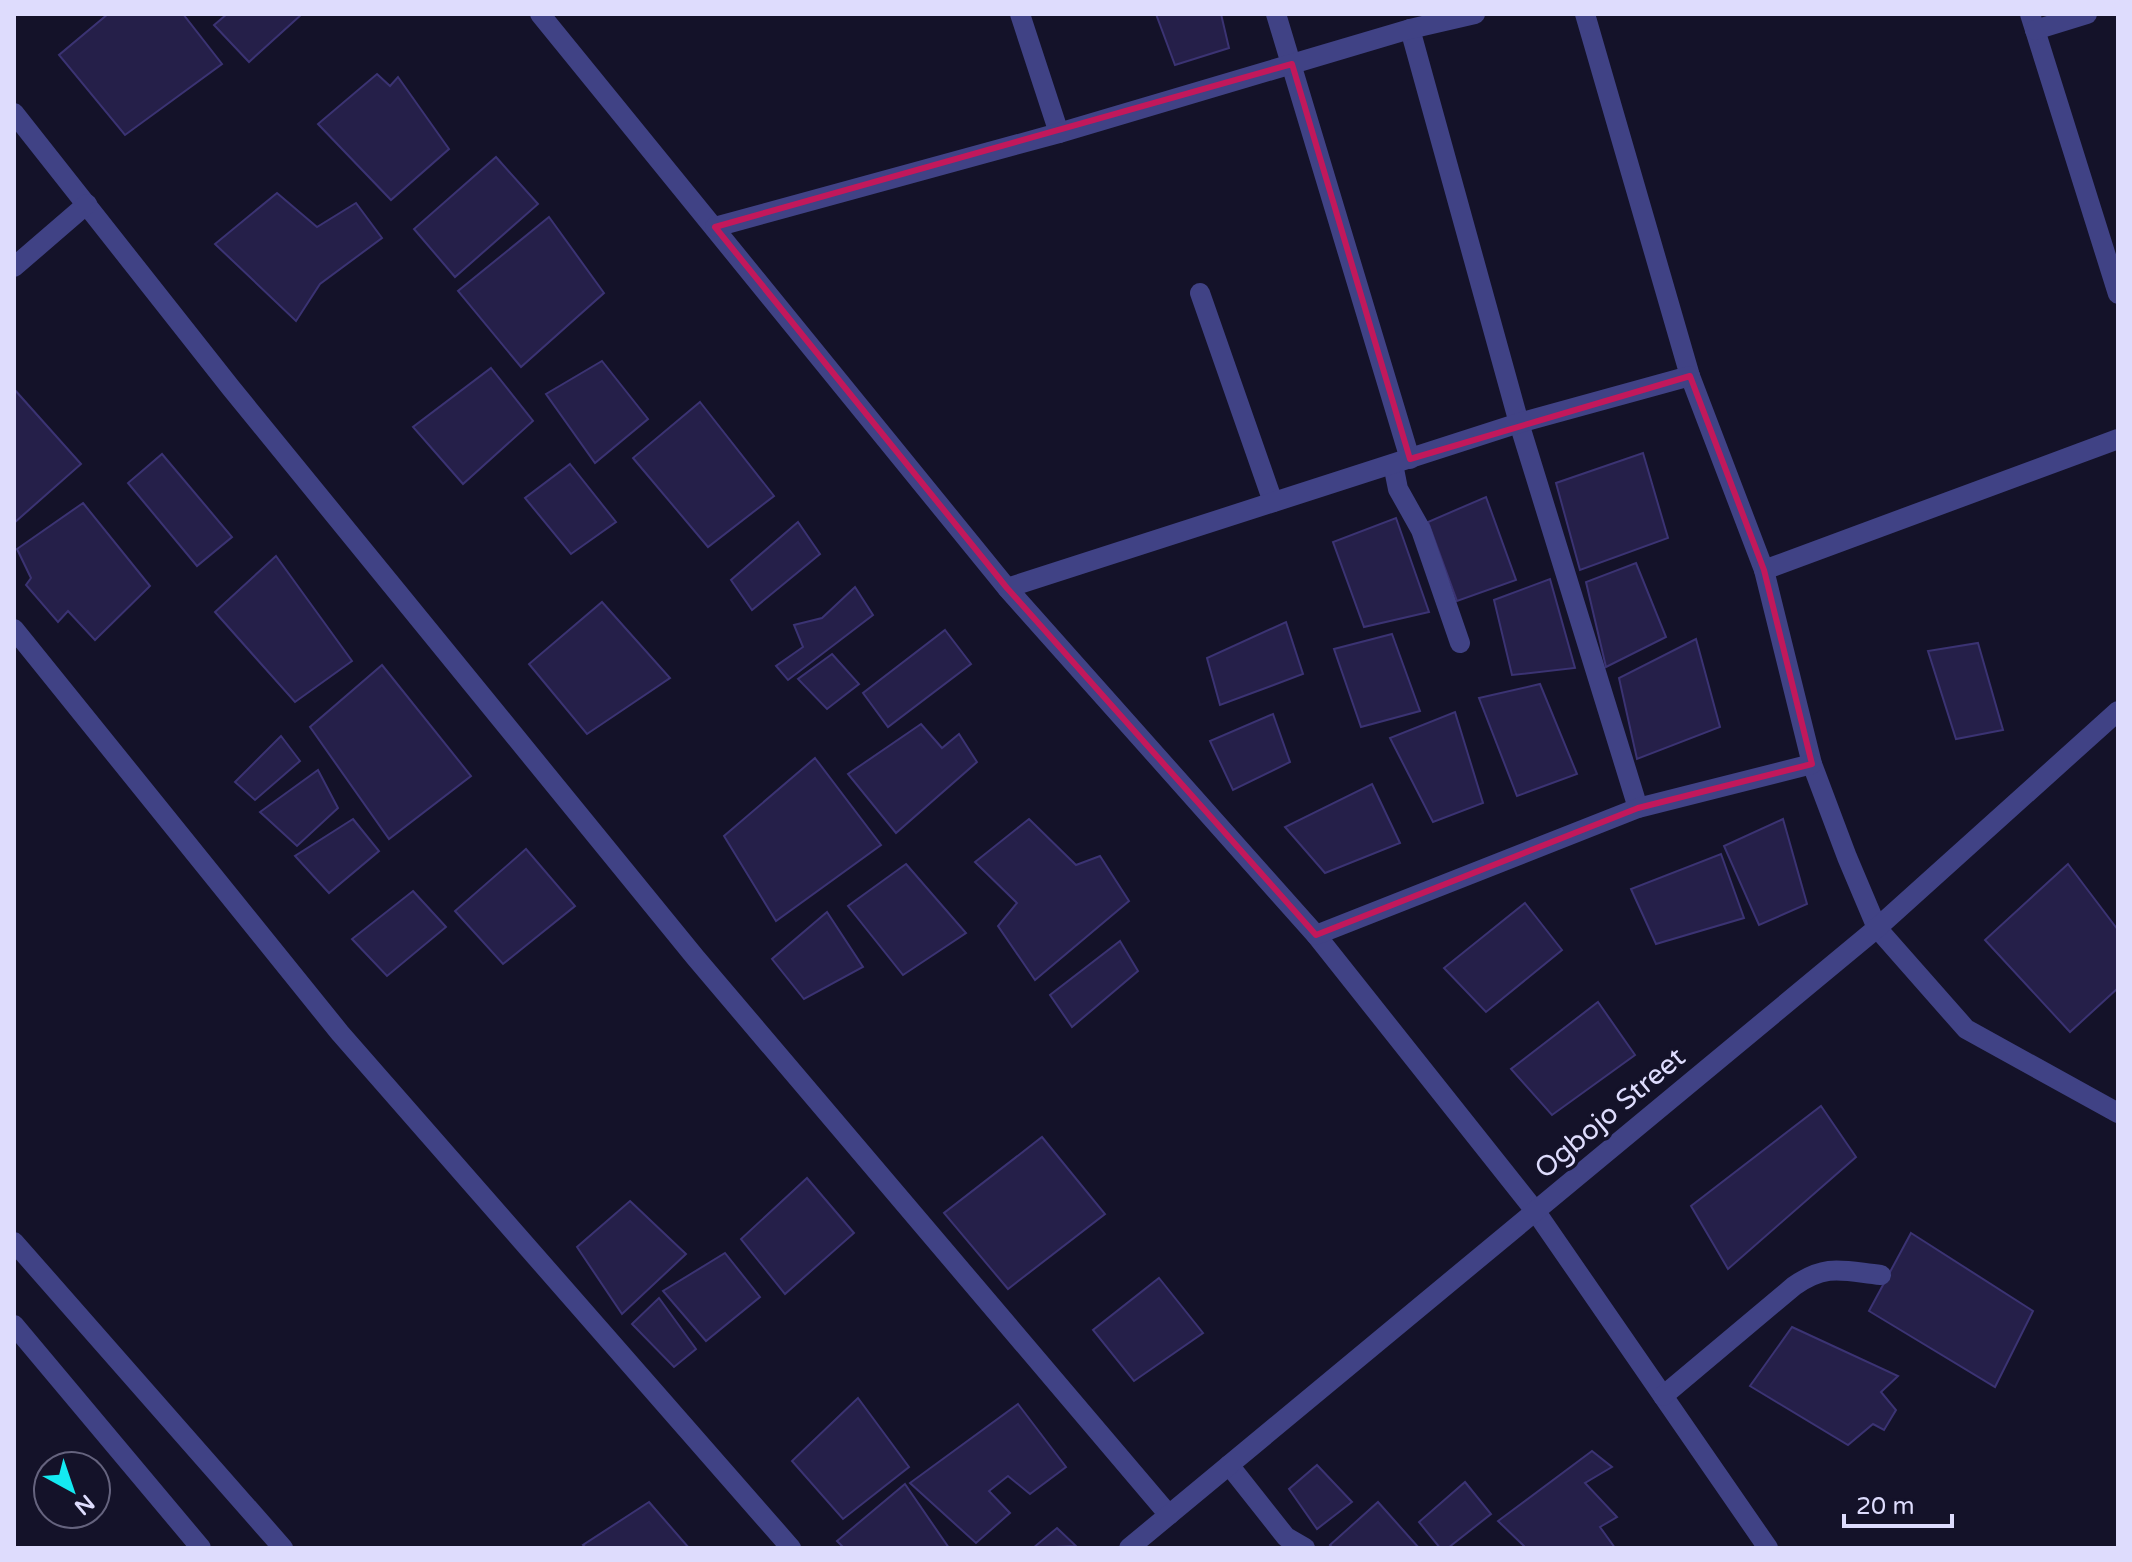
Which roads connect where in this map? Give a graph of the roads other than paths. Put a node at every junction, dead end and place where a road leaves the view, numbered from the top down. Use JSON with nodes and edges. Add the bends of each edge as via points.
{"nodes":[{"id":1,"x":540,"y":14,"type":"edge"},
{"id":2,"x":1020,"y":14,"type":"edge"},
{"id":3,"x":1276,"y":14,"type":"edge"},
{"id":4,"x":1475,"y":14,"type":"edge"},
{"id":5,"x":1585,"y":14,"type":"edge"},
{"id":6,"x":2087,"y":14,"type":"edge"},
{"id":7,"x":2032,"y":22,"type":"edge"},
{"id":8,"x":1410,"y":29,"type":"junction"},
{"id":9,"x":1292,"y":64,"type":"junction"},
{"id":10,"x":14,"y":113,"type":"edge"},
{"id":11,"x":1059,"y":133,"type":"junction"},
{"id":12,"x":87,"y":204,"type":"junction"},
{"id":13,"x":715,"y":227,"type":"junction"},
{"id":14,"x":14,"y":267,"type":"edge"},
{"id":15,"x":1200,"y":293,"type":"dead end"},
{"id":16,"x":2118,"y":294,"type":"edge"},
{"id":17,"x":1690,"y":376,"type":"junction"},
{"id":18,"x":1519,"y":423,"type":"junction"},
{"id":19,"x":2118,"y":439,"type":"edge"},
{"id":20,"x":1402,"y":461,"type":"junction"},
{"id":21,"x":1273,"y":502,"type":"junction"},
{"id":22,"x":1764,"y":570,"type":"junction"},
{"id":23,"x":1007,"y":588,"type":"junction"},
{"id":24,"x":14,"y":629,"type":"edge"},
{"id":25,"x":1460,"y":643,"type":"dead end"},
{"id":26,"x":2118,"y":711,"type":"edge"},
{"id":27,"x":1812,"y":764,"type":"junction"},
{"id":28,"x":1638,"y":808,"type":"junction"},
{"id":29,"x":1877,"y":928,"type":"junction"},
{"id":30,"x":1316,"y":935,"type":"junction"},
{"id":31,"x":2118,"y":1113,"type":"edge"},
{"id":32,"x":1536,"y":1212,"type":"junction"},
{"id":33,"x":14,"y":1242,"type":"edge"},
{"id":34,"x":1881,"y":1275,"type":"dead end"},
{"id":35,"x":14,"y":1325,"type":"edge"},
{"id":36,"x":1663,"y":1396,"type":"junction"},
{"id":37,"x":1229,"y":1465,"type":"junction"},
{"id":38,"x":1169,"y":1515,"type":"junction"},
{"id":39,"x":1280,"y":1542,"type":"edge"},
{"id":40,"x":201,"y":1548,"type":"edge"},
{"id":41,"x":283,"y":1548,"type":"edge"},
{"id":42,"x":791,"y":1548,"type":"edge"},
{"id":43,"x":1129,"y":1548,"type":"edge"},
{"id":44,"x":1305,"y":1548,"type":"edge"},
{"id":45,"x":1768,"y":1548,"type":"edge"}],
"edges":[{"from":1,"to":13,"type":"street"},
{"from":2,"to":11,"type":"street"},
{"from":3,"to":9,"type":"street"},
{"from":4,"to":8,"type":"street"},
{"from":5,"to":17,"type":"street"},
{"from":6,"to":7,"type":"street"},
{"from":7,"to":16,"type":"street"},
{"from":8,"to":9,"type":"street"},
{"from":8,"to":18,"type":"street"},
{"from":9,"to":11,"type":"street"},
{"from":9,"to":20,"type":"street"},
{"from":10,"to":12,"type":"street"},
{"from":11,"to":13,"type":"street"},
{"from":12,"to":14,"type":"street"},
{"from":12,"to":38,"type":"street","via":[[695,957]]},
{"from":13,"to":23,"type":"street"},
{"from":15,"to":21,"type":"street"},
{"from":17,"to":18,"type":"street"},
{"from":17,"to":22,"type":"street"},
{"from":18,"to":20,"type":"street"},
{"from":18,"to":28,"type":"street"},
{"from":19,"to":22,"type":"street"},
{"from":20,"to":21,"type":"street"},
{"from":20,"to":25,"type":"street","via":[[1398,489],[1421,530]]},
{"from":21,"to":23,"type":"street"},
{"from":22,"to":27,"type":"street"},
{"from":23,"to":30,"type":"street"},
{"from":24,"to":42,"type":"street","via":[[340,1033]]},
{"from":26,"to":29,"type":"street","name":"Ogbojo Street"},
{"from":27,"to":28,"type":"street"},
{"from":27,"to":29,"type":"street"},
{"from":28,"to":30,"type":"street"},
{"from":29,"to":31,"type":"street","via":[[1966,1029]]},
{"from":29,"to":32,"type":"street","name":"Ogbojo Street"},
{"from":30,"to":32,"type":"street"},
{"from":32,"to":36,"type":"street"},
{"from":32,"to":37,"type":"street","name":"Ogbojo Street"},
{"from":33,"to":41,"type":"street"},
{"from":34,"to":36,"type":"street","via":[[1825,1269],[1811,1274]]},
{"from":35,"to":40,"type":"street"},
{"from":36,"to":45,"type":"street"},
{"from":37,"to":38,"type":"street","name":"Ogbojo Street"},
{"from":37,"to":39,"type":"street"},
{"from":38,"to":43,"type":"street","name":"Ogbojo Street"},
{"from":39,"to":44,"type":"street"}]}
